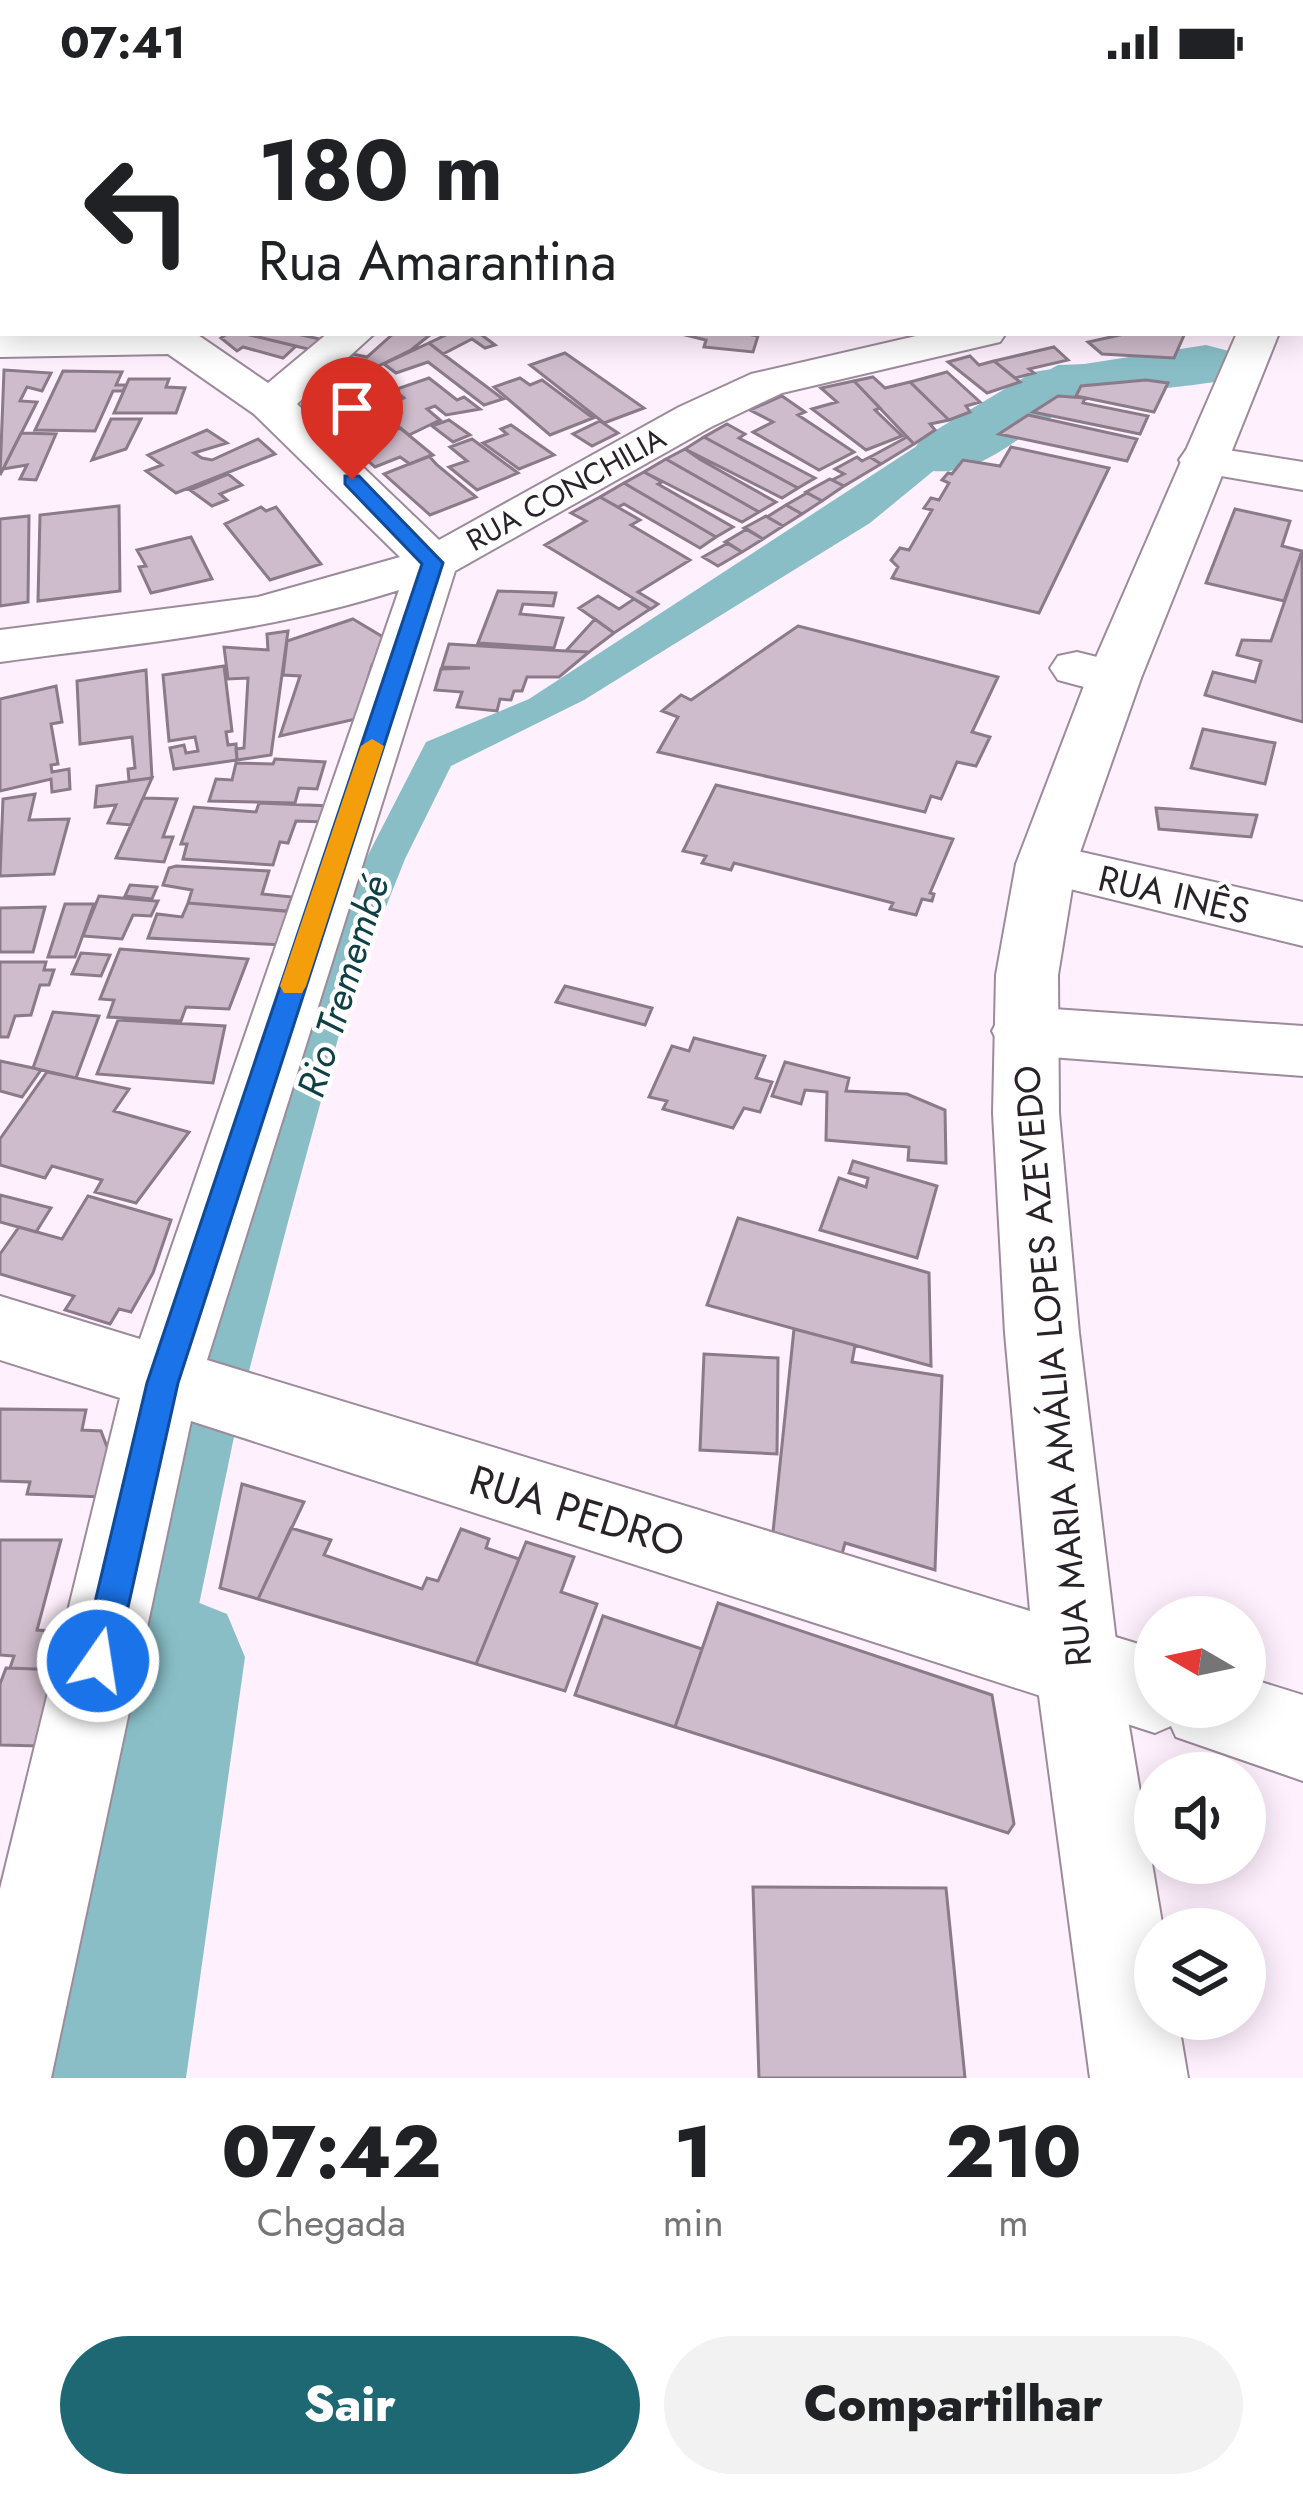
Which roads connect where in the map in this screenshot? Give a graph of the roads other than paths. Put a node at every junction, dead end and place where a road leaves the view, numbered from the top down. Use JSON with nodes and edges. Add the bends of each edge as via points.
{"nodes":[{"id":1,"x":349,"y":336,"type":"edge"},
{"id":2,"x":779,"y":336,"type":"edge"},
{"id":3,"x":972,"y":336,"type":"edge"},
{"id":4,"x":1257,"y":336,"type":"edge"},
{"id":5,"x":179,"y":337,"type":"edge"},
{"id":6,"x":0,"y":344,"type":"edge"},
{"id":7,"x":767,"y":382,"type":"junction"},
{"id":8,"x":270,"y":404,"type":"junction"},
{"id":9,"x":1202,"y":460,"type":"junction"},
{"id":10,"x":1303,"y":476,"type":"edge"},
{"id":11,"x":433,"y":563,"type":"junction"},
{"id":12,"x":0,"y":646,"type":"edge"},
{"id":13,"x":1046,"y":864,"type":"junction"},
{"id":14,"x":1303,"y":925,"type":"edge"},
{"id":15,"x":1024,"y":1030,"type":"junction"},
{"id":16,"x":1303,"y":1051,"type":"edge"},
{"id":17,"x":0,"y":1328,"type":"edge"},
{"id":18,"x":198,"y":1394,"type":"junction"},
{"id":19,"x":1077,"y":1666,"type":"junction"},
{"id":20,"x":1134,"y":1684,"type":"edge"},
{"id":21,"x":1266,"y":1726,"type":"edge"},
{"id":22,"x":1303,"y":1738,"type":"edge"},
{"id":23,"x":2,"y":2078,"type":"edge"},
{"id":24,"x":1139,"y":2078,"type":"edge"}],
"edges":[{"from":1,"to":8,"type":"street"},
{"from":2,"to":7,"type":"street"},
{"from":3,"to":7,"type":"street","name":"RUA CONCHILIA"},
{"from":4,"to":9,"type":"street","name":"RUA MARIA AMÁLIA LOPES AZEVEDO"},
{"from":5,"to":6,"type":"street"},
{"from":5,"to":8,"type":"street"},
{"from":7,"to":11,"type":"street","name":"RUA CONCHILIA"},
{"from":8,"to":11,"type":"street"},
{"from":9,"to":10,"type":"street"},
{"from":9,"to":13,"type":"street","name":"RUA MARIA AMÁLIA LOPES AZEVEDO","via":[[1096,673]]},
{"from":11,"to":12,"type":"street","name":"RUA CONCHILIA","via":[[258,612]]},
{"from":11,"to":18,"type":"street"},
{"from":13,"to":14,"type":"street","name":"RUA INÊS"},
{"from":13,"to":15,"type":"street","name":"RUA MARIA AMÁLIA LOPES AZEVEDO"},
{"from":15,"to":16,"type":"street"},
{"from":15,"to":19,"type":"street","name":"RUA MARIA AMÁLIA LOPES AZEVEDO","via":[[1042,1333]]},
{"from":17,"to":18,"type":"street","name":"RUA PEDRO"},
{"from":18,"to":19,"type":"street","name":"RUA PEDRO"},
{"from":18,"to":23,"type":"street"},
{"from":19,"to":20,"type":"street","name":"RUA PEDRO"},
{"from":19,"to":24,"type":"street","name":"RUA MARIA AMÁLIA LOPES AZEVEDO"},
{"from":21,"to":22,"type":"street"}]}
